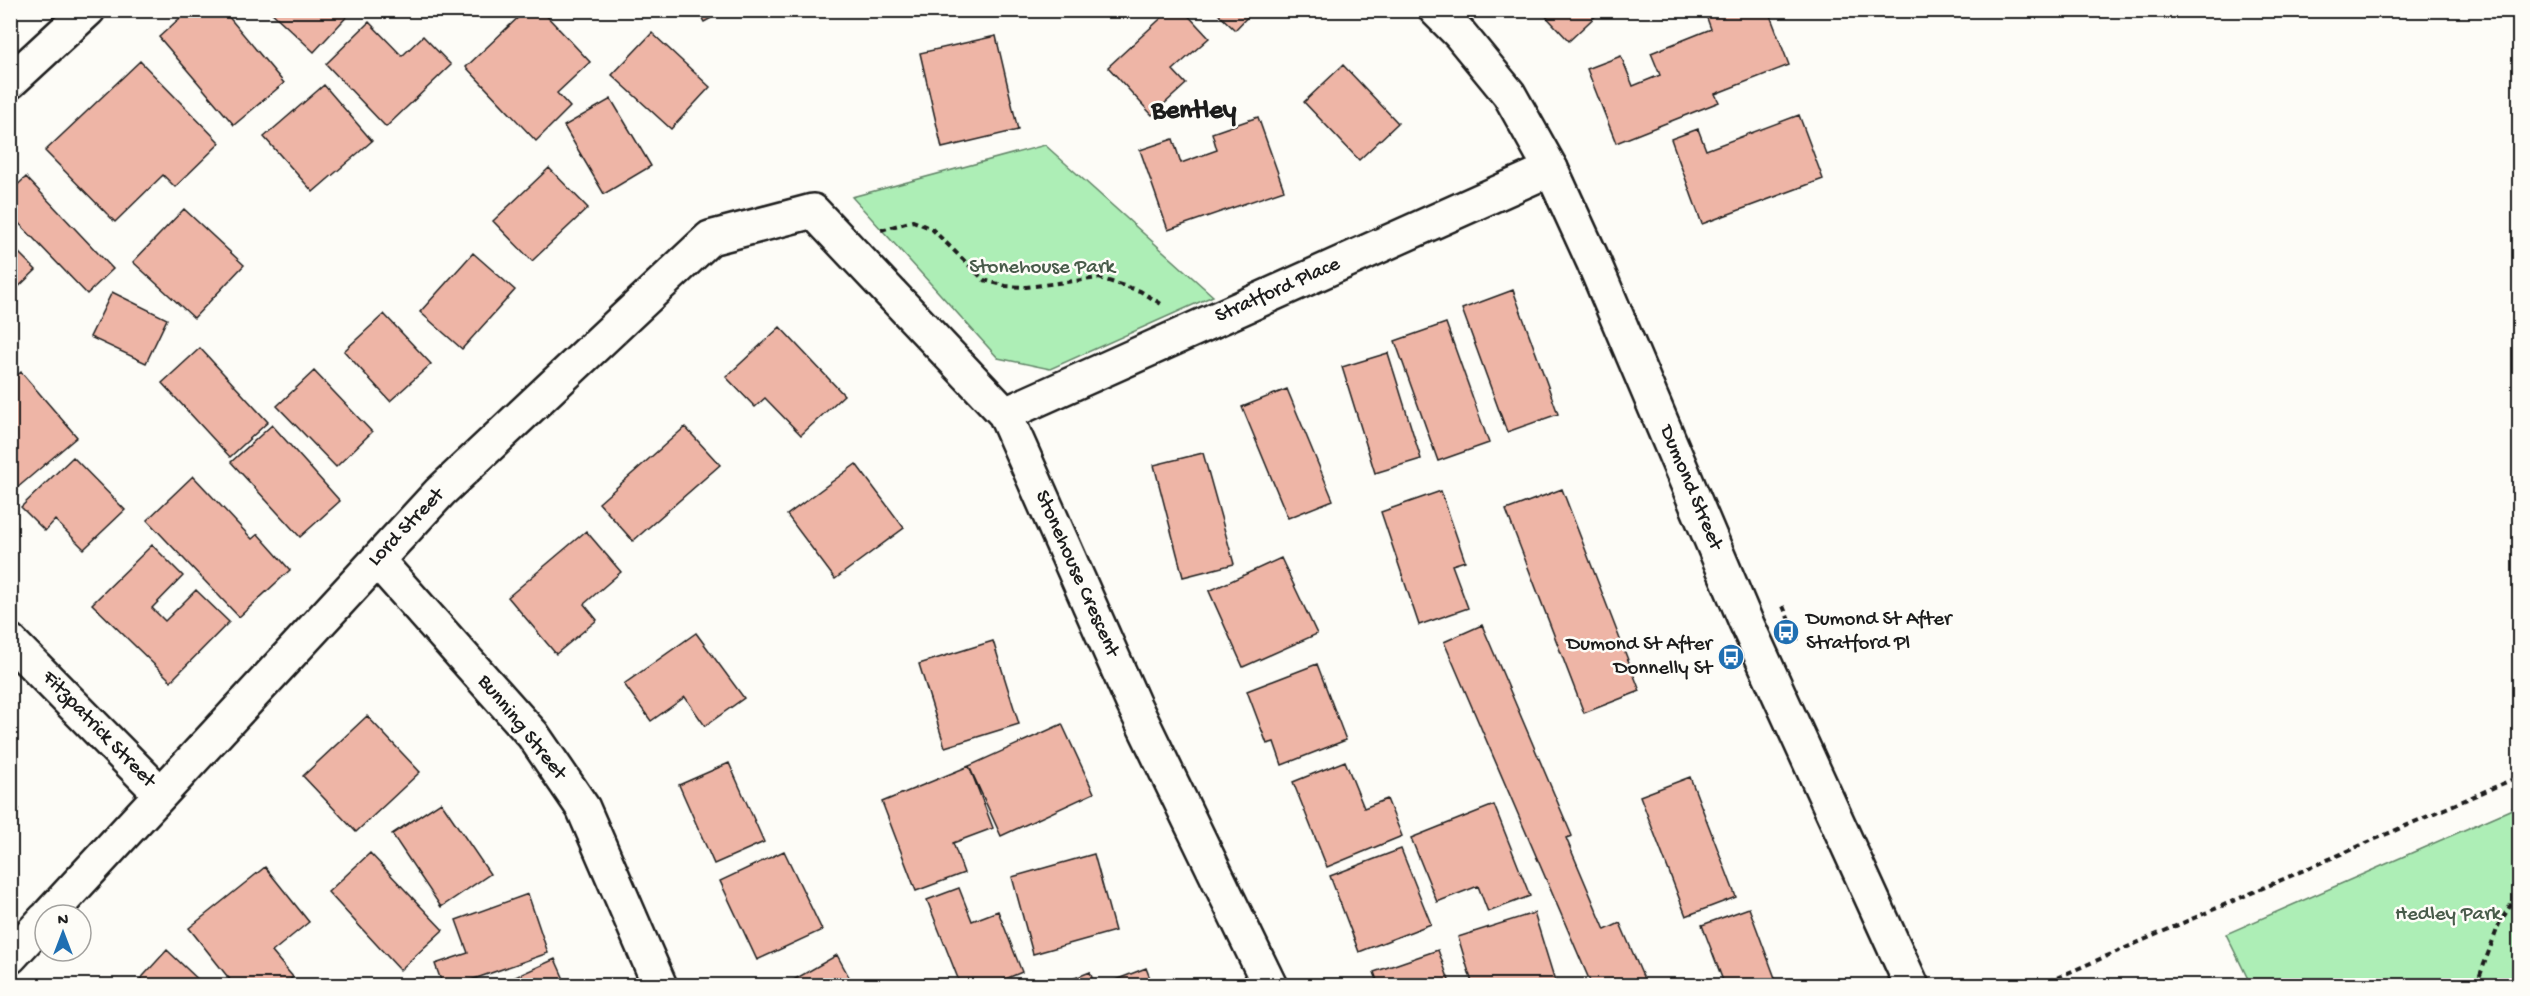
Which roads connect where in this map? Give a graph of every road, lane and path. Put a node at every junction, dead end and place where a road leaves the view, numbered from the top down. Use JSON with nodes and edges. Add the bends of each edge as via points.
{"nodes":[{"id":1,"x":88,"y":10,"type":"edge"},
{"id":2,"x":1436,"y":10,"type":"edge"},
{"id":3,"x":10,"y":82,"type":"edge"},
{"id":4,"x":1551,"y":169,"type":"junction"},
{"id":5,"x":813,"y":211,"type":"joint"},
{"id":6,"x":851,"y":250,"type":"junction"},
{"id":7,"x":1167,"y":308,"type":"dead end"},
{"id":8,"x":1005,"y":414,"type":"junction"},
{"id":9,"x":376,"y":560,"type":"junction"},
{"id":10,"x":10,"y":641,"type":"edge"},
{"id":11,"x":2520,"y":776,"type":"edge"},
{"id":12,"x":160,"y":793,"type":"junction"},
{"id":13,"x":2520,"y":890,"type":"edge"},
{"id":14,"x":60,"y":903,"type":"edge"},
{"id":15,"x":33,"y":932,"type":"edge"},
{"id":16,"x":10,"y":957,"type":"edge"},
{"id":17,"x":660,"y":986,"type":"edge"},
{"id":18,"x":1270,"y":986,"type":"edge"},
{"id":19,"x":1912,"y":986,"type":"edge"},
{"id":20,"x":2038,"y":986,"type":"edge"},
{"id":21,"x":2476,"y":986,"type":"edge"}],
"edges":[{"from":1,"to":3,"type":"street"},
{"from":2,"to":4,"type":"street","name":"Dumond Street","via":[[1509,94]]},
{"from":4,"to":8,"type":"street","name":"Stratford Place"},
{"from":4,"to":19,"type":"street","name":"Dumond Street","via":[[1746,622]]},
{"from":5,"to":6,"type":"street","name":"Stonehouse Crescent"},
{"from":5,"to":9,"type":"street","name":"Lord Street","via":[[710,238],[440,492]]},
{"from":6,"to":7,"type":"path","via":[[866,237],[913,220],[932,229],[984,280],[1026,287],[1099,278],[1140,291]]},
{"from":6,"to":8,"type":"street","name":"Stonehouse Crescent"},
{"from":8,"to":18,"type":"street","name":"Stonehouse Crescent","via":[[1133,703]]},
{"from":9,"to":12,"type":"street","name":"Lord Street"},
{"from":9,"to":17,"type":"street","name":"Bunning Street","via":[[533,735],[583,808]]},
{"from":10,"to":12,"type":"street","name":"Fitzpatrick Street"},
{"from":11,"to":20,"type":"path"},
{"from":12,"to":14,"type":"street","name":"Lord Street"},
{"from":13,"to":21,"type":"path","via":[[2499,924]]},
{"from":15,"to":16,"type":"street"}]}
